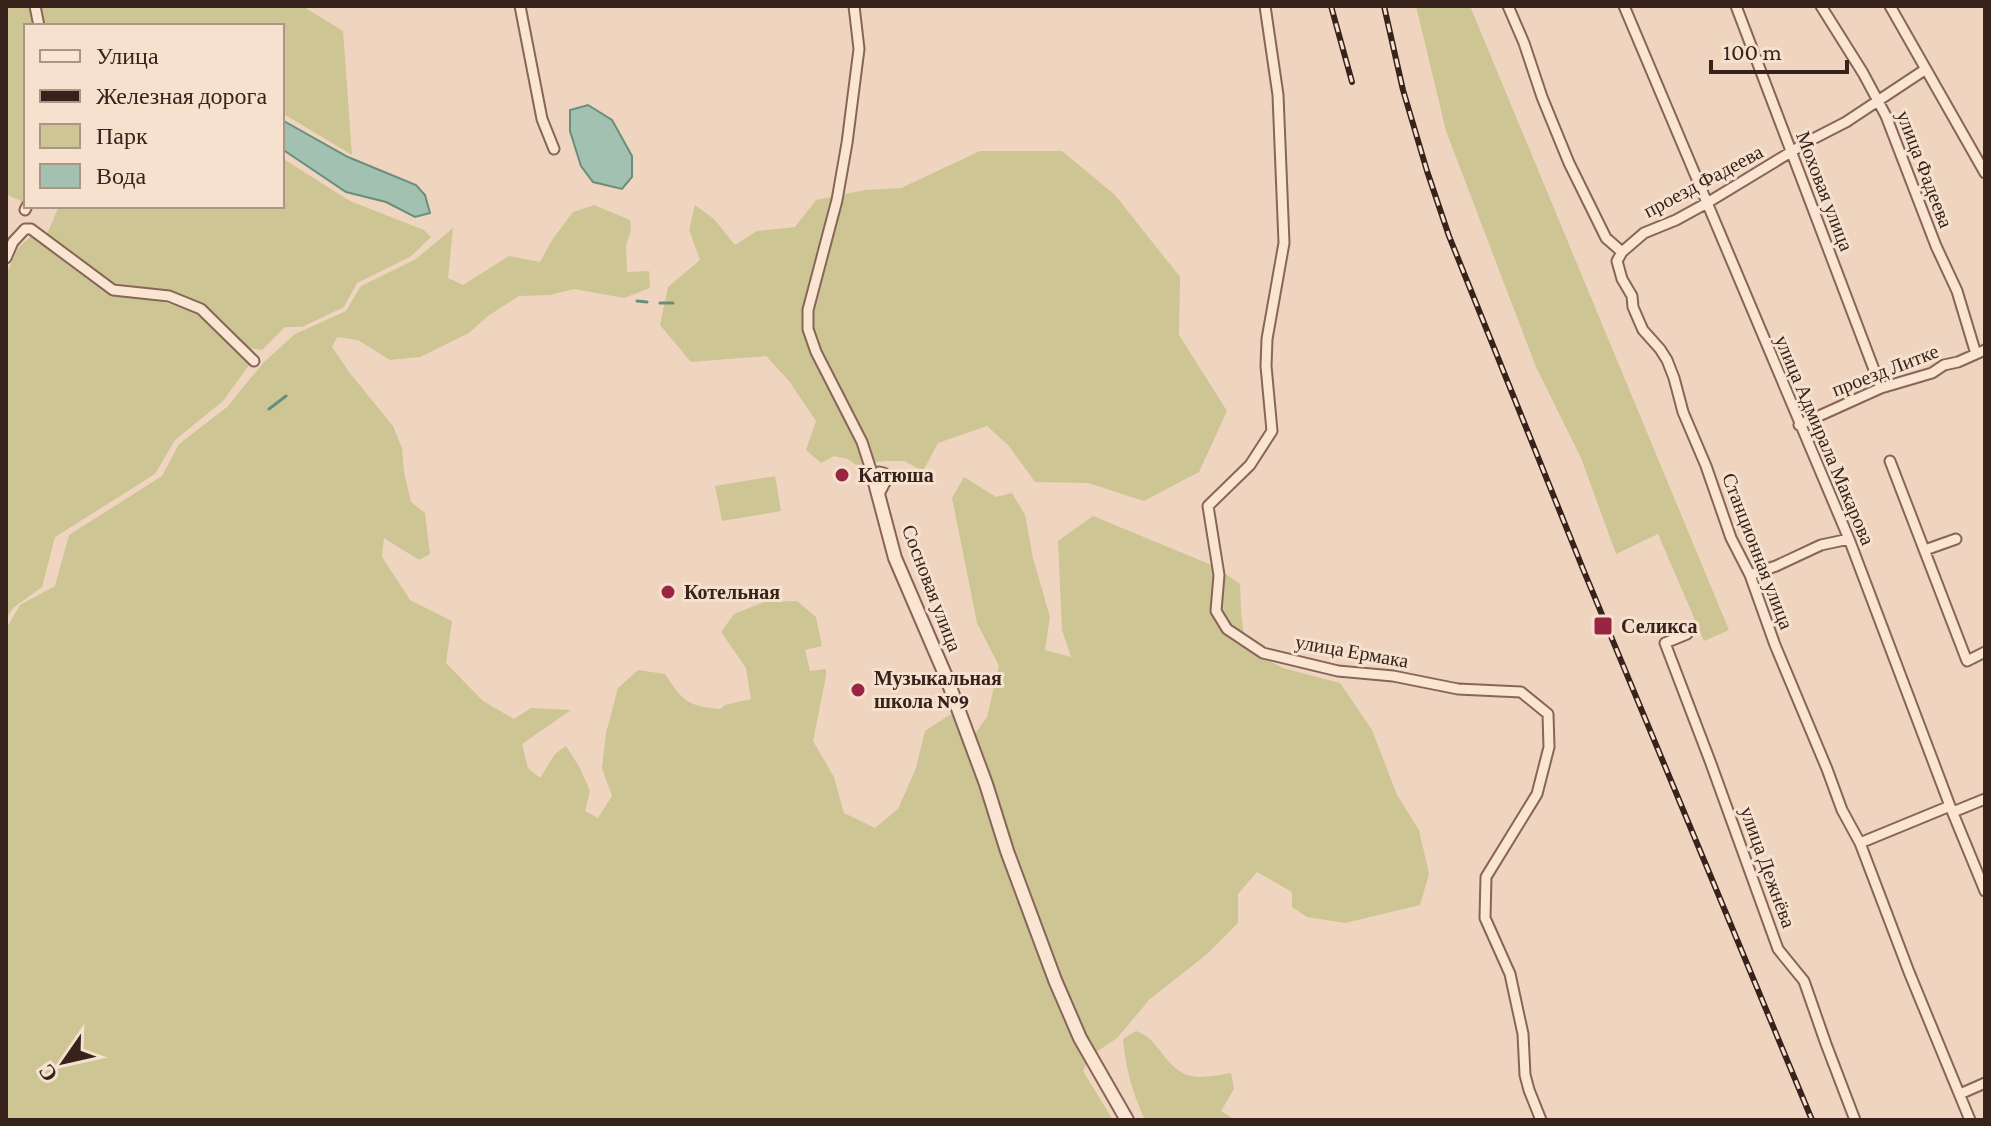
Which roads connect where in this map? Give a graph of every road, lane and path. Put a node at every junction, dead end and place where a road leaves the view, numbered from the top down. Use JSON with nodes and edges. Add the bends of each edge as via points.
{"nodes":[{"id":1,"x":520,"y":6,"type":"edge"},
{"id":2,"x":854,"y":6,"type":"edge"},
{"id":3,"x":1265,"y":6,"type":"edge"},
{"id":4,"x":1508,"y":6,"type":"edge"},
{"id":5,"x":1624,"y":6,"type":"edge"},
{"id":6,"x":1736,"y":6,"type":"edge"},
{"id":7,"x":1821,"y":6,"type":"edge"},
{"id":8,"x":1890,"y":6,"type":"edge"},
{"id":9,"x":1926,"y":69,"type":"junction"},
{"id":10,"x":1879,"y":101,"type":"junction"},
{"id":11,"x":554,"y":149,"type":"dead end"},
{"id":12,"x":1791,"y":153,"type":"junction"},
{"id":13,"x":1985,"y":173,"type":"edge"},
{"id":14,"x":1707,"y":203,"type":"junction"},
{"id":15,"x":1622,"y":252,"type":"junction"},
{"id":16,"x":6,"y":258,"type":"edge"},
{"id":17,"x":1981,"y":352,"type":"edge"},
{"id":18,"x":254,"y":361,"type":"dead end"},
{"id":19,"x":1881,"y":388,"type":"junction"},
{"id":20,"x":1799,"y":425,"type":"junction"},
{"id":21,"x":1890,"y":461,"type":"dead end"},
{"id":22,"x":874,"y":479,"type":"joint"},
{"id":23,"x":1849,"y":539,"type":"junction"},
{"id":24,"x":1956,"y":539,"type":"dead end"},
{"id":25,"x":1925,"y":550,"type":"junction"},
{"id":26,"x":1750,"y":575,"type":"junction"},
{"id":27,"x":1687,"y":634,"type":"dead end"},
{"id":28,"x":1985,"y":652,"type":"edge"},
{"id":29,"x":1985,"y":799,"type":"edge"},
{"id":30,"x":1952,"y":809,"type":"junction"},
{"id":31,"x":1860,"y":843,"type":"junction"},
{"id":32,"x":1985,"y":891,"type":"edge"},
{"id":33,"x":1985,"y":1083,"type":"edge"},
{"id":34,"x":1960,"y":1094,"type":"junction"},
{"id":35,"x":1127,"y":1120,"type":"edge"},
{"id":36,"x":1541,"y":1120,"type":"edge"},
{"id":37,"x":1855,"y":1120,"type":"edge"},
{"id":38,"x":1970,"y":1120,"type":"edge"}],
"edges":[{"from":1,"to":11,"type":"street","via":[[542,119]]},
{"from":2,"to":22,"type":"street","name":"Сосновая улица","via":[[859,49],[847,143],[808,329]]},
{"from":3,"to":36,"type":"street","name":"улица Ермака","via":[[1278,95],[1284,243],[1267,339],[1272,431],[1250,465],[1208,506],[1219,575],[1216,611],[1227,629],[1263,653],[1338,671],[1458,689],[1521,692],[1548,714],[1549,747],[1537,794],[1486,877],[1485,918],[1510,974],[1523,1034],[1525,1075]]},
{"from":4,"to":15,"type":"street","name":"Станционная улица","via":[[1560,144],[1606,238]]},
{"from":5,"to":14,"type":"street","name":"улица Адмирала Макарова"},
{"from":6,"to":12,"type":"street","name":"Моховая улица"},
{"from":7,"to":10,"type":"street","name":"улица Фадеева"},
{"from":8,"to":9,"type":"street"},
{"from":9,"to":10,"type":"street","name":"проезд Фадеева"},
{"from":9,"to":13,"type":"street"},
{"from":10,"to":12,"type":"street","name":"проезд Фадеева"},
{"from":10,"to":17,"type":"street","name":"улица Фадеева"},
{"from":12,"to":14,"type":"street","name":"проезд Фадеева"},
{"from":12,"to":19,"type":"street","name":"Моховая улица"},
{"from":14,"to":15,"type":"street","name":"проезд Фадеева","via":[[1644,233]]},
{"from":14,"to":20,"type":"street","name":"улица Адмирала Макарова"},
{"from":15,"to":26,"type":"street","name":"Станционная улица","via":[[1617,261],[1633,307],[1643,330],[1667,360],[1731,538]]},
{"from":16,"to":18,"type":"street","via":[[13,242],[31,229],[113,290],[169,296],[201,309]]},
{"from":17,"to":19,"type":"street","name":"проезд Литке"},
{"from":19,"to":20,"type":"street","name":"проезд Литке"},
{"from":20,"to":23,"type":"street","name":"улица Адмирала Макарова"},
{"from":21,"to":25,"type":"street"},
{"from":22,"to":35,"type":"street","name":"Сосновая улица","via":[[895,558],[947,679],[1055,980],[1080,1038]]},
{"from":23,"to":26,"type":"street"},
{"from":23,"to":30,"type":"street","name":"улица Адмирала Макарова"},
{"from":24,"to":25,"type":"street"},
{"from":25,"to":28,"type":"street","via":[[1967,661]]},
{"from":26,"to":31,"type":"street","name":"Станционная улица","via":[[1842,810]]},
{"from":27,"to":37,"type":"street","name":"улица Дежнёва","via":[[1665,643],[1778,949],[1804,981]]},
{"from":29,"to":30,"type":"street"},
{"from":30,"to":31,"type":"street"},
{"from":30,"to":32,"type":"street","name":"улица Адмирала Макарова"},
{"from":31,"to":34,"type":"street","name":"Станционная улица"},
{"from":33,"to":34,"type":"street"},
{"from":34,"to":38,"type":"street","name":"Станционная улица"}]}
